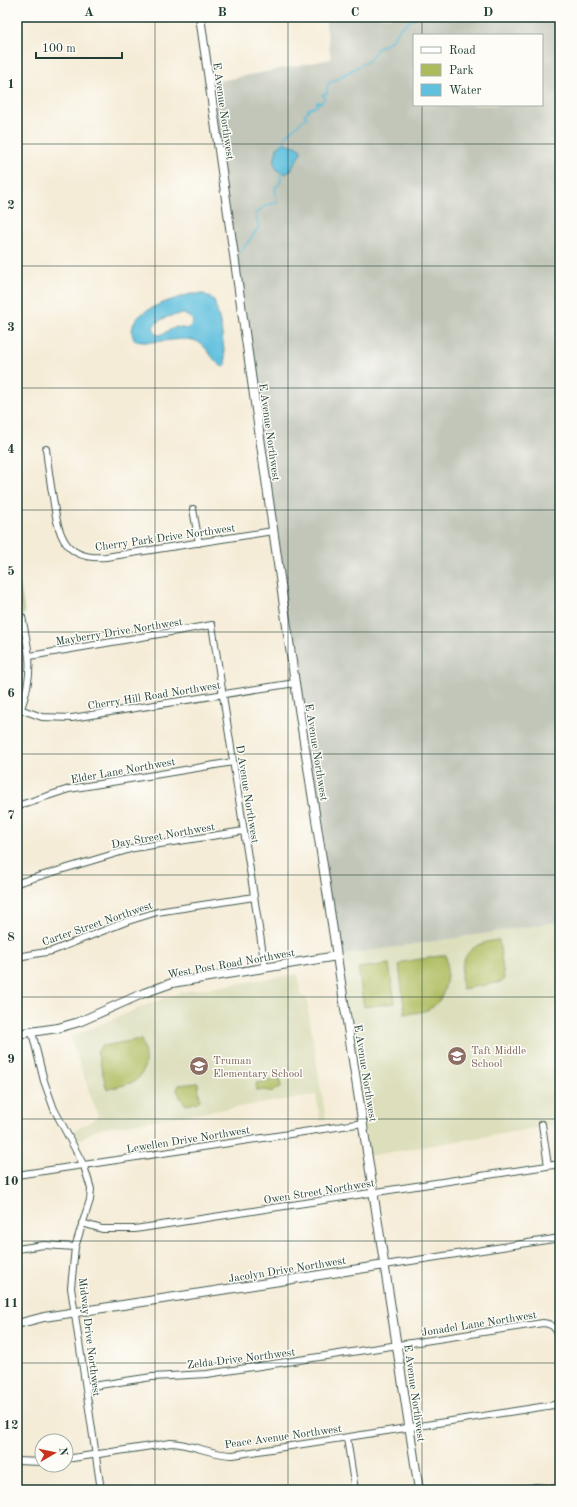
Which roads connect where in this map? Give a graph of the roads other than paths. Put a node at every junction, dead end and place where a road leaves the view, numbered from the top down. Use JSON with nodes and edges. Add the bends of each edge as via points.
{"nodes":[{"id":1,"x":200,"y":17,"type":"edge"},
{"id":2,"x":46,"y":449,"type":"dead end"},
{"id":3,"x":193,"y":509,"type":"dead end"},
{"id":4,"x":273,"y":531,"type":"junction"},
{"id":5,"x":199,"y":543,"type":"junction"},
{"id":6,"x":22,"y":618,"type":"dead end"},
{"id":7,"x":212,"y":625,"type":"joint"},
{"id":8,"x":30,"y":656,"type":"junction"},
{"id":9,"x":295,"y":683,"type":"junction"},
{"id":10,"x":223,"y":695,"type":"junction"},
{"id":11,"x":19,"y":708,"type":"edge"},
{"id":12,"x":233,"y":762,"type":"junction"},
{"id":13,"x":17,"y":806,"type":"edge"},
{"id":14,"x":244,"y":831,"type":"junction"},
{"id":15,"x":17,"y":883,"type":"edge"},
{"id":16,"x":254,"y":897,"type":"junction"},
{"id":17,"x":337,"y":956,"type":"junction"},
{"id":18,"x":17,"y":957,"type":"edge"},
{"id":19,"x":265,"y":967,"type":"junction"},
{"id":20,"x":32,"y":1032,"type":"junction"},
{"id":21,"x":17,"y":1034,"type":"edge"},
{"id":22,"x":363,"y":1123,"type":"junction"},
{"id":23,"x":542,"y":1124,"type":"dead end"},
{"id":24,"x":560,"y":1164,"type":"edge"},
{"id":25,"x":84,"y":1166,"type":"junction"},
{"id":26,"x":548,"y":1166,"type":"junction"},
{"id":27,"x":17,"y":1175,"type":"edge"},
{"id":28,"x":374,"y":1193,"type":"junction"},
{"id":29,"x":82,"y":1223,"type":"junction"},
{"id":30,"x":560,"y":1238,"type":"edge"},
{"id":31,"x":74,"y":1247,"type":"junction"},
{"id":32,"x":17,"y":1248,"type":"edge"},
{"id":33,"x":385,"y":1265,"type":"junction"},
{"id":34,"x":75,"y":1312,"type":"junction"},
{"id":35,"x":17,"y":1324,"type":"edge"},
{"id":36,"x":560,"y":1343,"type":"edge"},
{"id":37,"x":397,"y":1345,"type":"junction"},
{"id":38,"x":86,"y":1387,"type":"junction"},
{"id":39,"x":560,"y":1404,"type":"edge"},
{"id":40,"x":410,"y":1429,"type":"junction"},
{"id":41,"x":347,"y":1438,"type":"junction"},
{"id":42,"x":96,"y":1454,"type":"junction"},
{"id":43,"x":74,"y":1458,"type":"edge"},
{"id":44,"x":17,"y":1461,"type":"edge"},
{"id":45,"x":34,"y":1462,"type":"edge"},
{"id":46,"x":560,"y":1489,"type":"edge"},
{"id":47,"x":101,"y":1490,"type":"edge"},
{"id":48,"x":355,"y":1490,"type":"edge"},
{"id":49,"x":418,"y":1490,"type":"edge"},
{"id":50,"x":521,"y":1490,"type":"edge"}],
"edges":[{"from":1,"to":4,"type":"street","name":"E Avenue Northwest"},
{"from":2,"to":5,"type":"street","name":"Cherry Park Drive Northwest","via":[[59,534],[73,551],[95,558]]},
{"from":3,"to":5,"type":"street"},
{"from":4,"to":5,"type":"street","name":"Cherry Park Drive Northwest"},
{"from":4,"to":9,"type":"street","name":"E Avenue Northwest"},
{"from":6,"to":8,"type":"street"},
{"from":7,"to":8,"type":"street","name":"Mayberry Drive Northwest"},
{"from":7,"to":10,"type":"street","name":"D Avenue Northwest"},
{"from":8,"to":11,"type":"street","via":[[29,679]]},
{"from":9,"to":10,"type":"street","name":"Cherry Hill Road Northwest"},
{"from":9,"to":17,"type":"street","name":"E Avenue Northwest"},
{"from":10,"to":11,"type":"street","name":"Cherry Hill Road Northwest","via":[[72,718],[42,717]]},
{"from":10,"to":12,"type":"street","name":"D Avenue Northwest"},
{"from":12,"to":13,"type":"street","name":"Elder Lane Northwest","via":[[69,789]]},
{"from":12,"to":14,"type":"street","name":"D Avenue Northwest"},
{"from":14,"to":15,"type":"street","name":"Day Street Northwest","via":[[134,848]]},
{"from":14,"to":16,"type":"street","name":"D Avenue Northwest"},
{"from":16,"to":18,"type":"street","name":"Carter Street Northwest","via":[[157,912],[52,951]]},
{"from":16,"to":19,"type":"street","name":"D Avenue Northwest"},
{"from":17,"to":19,"type":"street","name":"West Post Road Northwest"},
{"from":17,"to":22,"type":"street","name":"E Avenue Northwest"},
{"from":19,"to":20,"type":"street","name":"West Post Road Northwest","via":[[172,983],[79,1022]]},
{"from":20,"to":21,"type":"street","name":"West Post Road Northwest"},
{"from":20,"to":25,"type":"street","name":"Midway Drive Northwest","via":[[54,1109]]},
{"from":22,"to":25,"type":"street","name":"Lewellen Drive Northwest"},
{"from":22,"to":28,"type":"street","name":"E Avenue Northwest"},
{"from":23,"to":26,"type":"street"},
{"from":24,"to":26,"type":"street","name":"Owen Street Northwest"},
{"from":25,"to":27,"type":"street","name":"Lewellen Drive Northwest"},
{"from":25,"to":29,"type":"street","name":"Midway Drive Northwest","via":[[91,1189]]},
{"from":26,"to":28,"type":"street","name":"Owen Street Northwest"},
{"from":28,"to":29,"type":"street","name":"Owen Street Northwest","via":[[135,1229],[102,1229]]},
{"from":28,"to":33,"type":"street","name":"E Avenue Northwest"},
{"from":29,"to":31,"type":"street","name":"Midway Drive Northwest"},
{"from":30,"to":33,"type":"street","name":"Jacolyn Drive Northwest"},
{"from":31,"to":32,"type":"street","via":[[44,1245]]},
{"from":31,"to":34,"type":"street","name":"Midway Drive Northwest","via":[[71,1288]]},
{"from":33,"to":34,"type":"street","name":"Jacolyn Drive Northwest"},
{"from":33,"to":37,"type":"street","name":"E Avenue Northwest"},
{"from":34,"to":35,"type":"street","name":"Jacolyn Drive Northwest","via":[[35,1318]]},
{"from":34,"to":38,"type":"street","name":"Midway Drive Northwest"},
{"from":36,"to":37,"type":"street","name":"Jonadel Lane Northwest","via":[[555,1327],[543,1323]]},
{"from":37,"to":38,"type":"street","name":"Zelda Drive Northwest","via":[[207,1374],[152,1377]]},
{"from":37,"to":40,"type":"street","name":"E Avenue Northwest"},
{"from":38,"to":42,"type":"street","name":"Midway Drive Northwest"},
{"from":39,"to":40,"type":"street","name":"Peace Avenue Northwest"},
{"from":40,"to":41,"type":"street","name":"Peace Avenue Northwest"},
{"from":40,"to":49,"type":"street","name":"E Avenue Northwest"},
{"from":41,"to":42,"type":"street","name":"Peace Avenue Northwest","via":[[233,1455],[210,1453],[184,1444],[171,1443]]},
{"from":41,"to":48,"type":"street"},
{"from":42,"to":43,"type":"street","name":"Peace Avenue Northwest"},
{"from":42,"to":47,"type":"street","name":"Midway Drive Northwest"},
{"from":44,"to":45,"type":"street"},
{"from":46,"to":50,"type":"street","via":[[536,1487]]}]}
